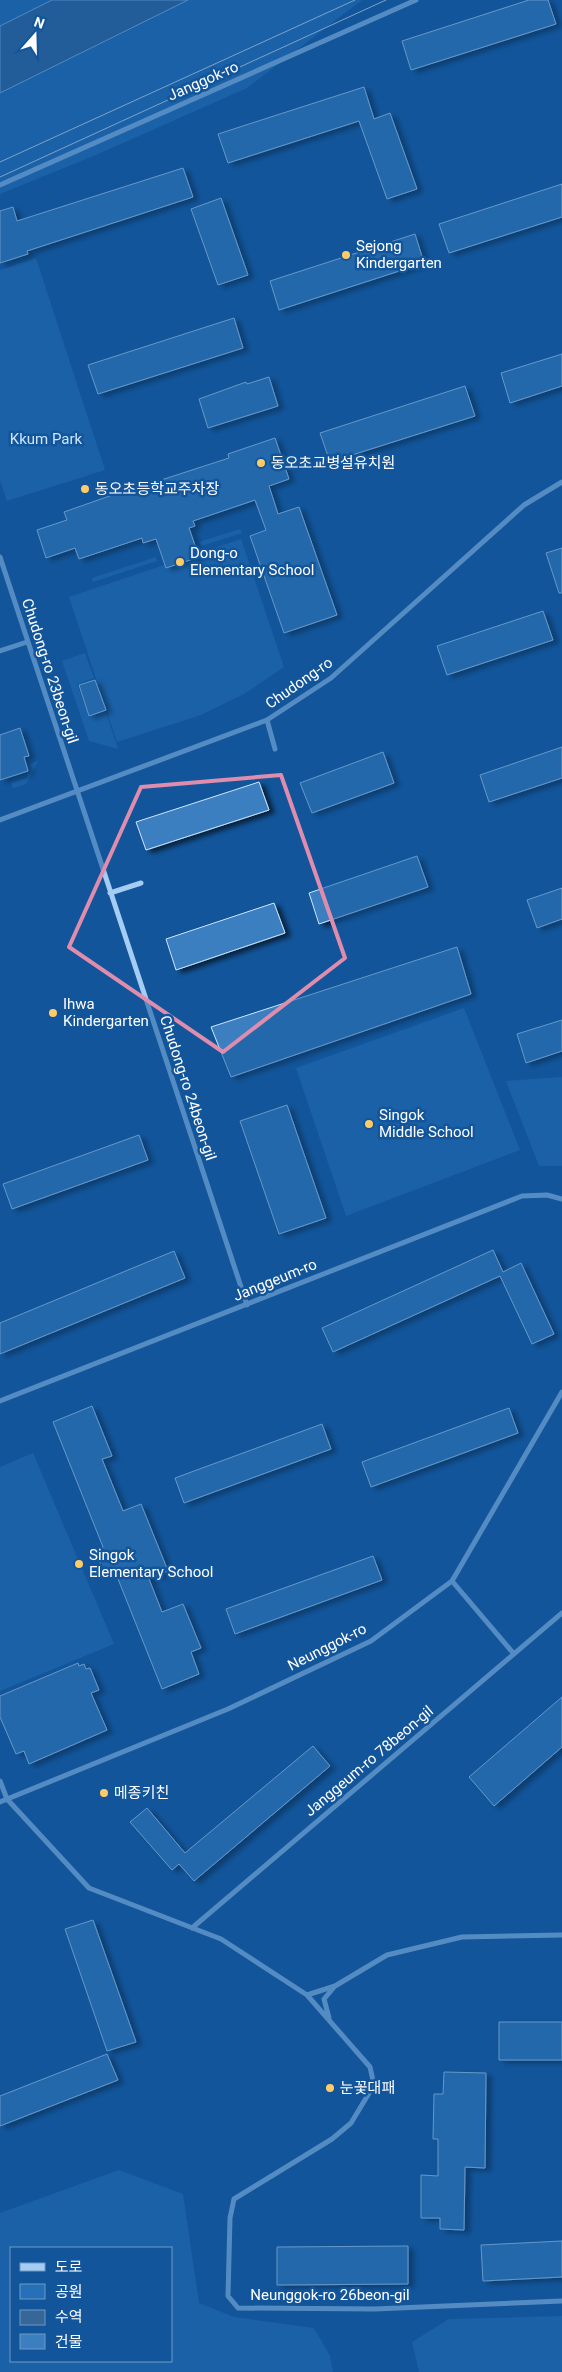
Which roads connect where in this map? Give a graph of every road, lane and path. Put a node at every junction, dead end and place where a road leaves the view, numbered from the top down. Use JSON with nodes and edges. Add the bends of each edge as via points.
{"nodes":[{"id":1,"x":416,"y":0,"type":"edge"},
{"id":2,"x":0,"y":185,"type":"edge"},
{"id":3,"x":562,"y":482,"type":"edge"},
{"id":4,"x":0,"y":557,"type":"edge"},
{"id":5,"x":27,"y":642,"type":"junction"},
{"id":6,"x":0,"y":651,"type":"edge"},
{"id":7,"x":267,"y":720,"type":"junction"},
{"id":8,"x":275,"y":749,"type":"dead end"},
{"id":9,"x":76,"y":793,"type":"junction"},
{"id":10,"x":0,"y":820,"type":"edge"},
{"id":11,"x":141,"y":883,"type":"dead end"},
{"id":12,"x":110,"y":893,"type":"junction"},
{"id":13,"x":562,"y":1199,"type":"edge"},
{"id":14,"x":247,"y":1305,"type":"junction"},
{"id":15,"x":562,"y":1392,"type":"edge"},
{"id":16,"x":0,"y":1401,"type":"edge"},
{"id":17,"x":452,"y":1581,"type":"junction"},
{"id":18,"x":562,"y":1613,"type":"edge"},
{"id":19,"x":514,"y":1654,"type":"junction"},
{"id":20,"x":0,"y":1781,"type":"edge"},
{"id":21,"x":8,"y":1799,"type":"junction"},
{"id":22,"x":0,"y":1802,"type":"edge"},
{"id":23,"x":192,"y":1928,"type":"junction"},
{"id":24,"x":562,"y":1935,"type":"edge"},
{"id":25,"x":335,"y":1986,"type":"junction"},
{"id":26,"x":307,"y":1995,"type":"junction"},
{"id":27,"x":330,"y":2021,"type":"junction"},
{"id":28,"x":562,"y":2301,"type":"edge"}],
"edges":[{"from":1,"to":2,"type":"street","name":"Janggok-ro"},
{"from":3,"to":7,"type":"street","name":"Chudong-ro","via":[[524,505],[330,678]]},
{"from":4,"to":5,"type":"street","name":"Chudong-ro 23beon-gil"},
{"from":5,"to":6,"type":"street"},
{"from":5,"to":9,"type":"street","name":"Chudong-ro 23beon-gil"},
{"from":7,"to":8,"type":"street"},
{"from":7,"to":9,"type":"street","name":"Chudong-ro"},
{"from":9,"to":10,"type":"street","name":"Chudong-ro"},
{"from":9,"to":12,"type":"street","name":"Chudong-ro 24beon-gil"},
{"from":11,"to":12,"type":"street"},
{"from":12,"to":14,"type":"street","name":"Chudong-ro 24beon-gil"},
{"from":13,"to":14,"type":"street","name":"Janggeum-ro","via":[[546,1195],[522,1196]]},
{"from":14,"to":16,"type":"street","name":"Janggeum-ro"},
{"from":15,"to":17,"type":"street","name":"Neunggok-ro"},
{"from":17,"to":19,"type":"street"},
{"from":17,"to":21,"type":"street","name":"Neunggok-ro","via":[[371,1641],[228,1709]]},
{"from":18,"to":19,"type":"street","name":"Janggeum-ro 78beon-gil"},
{"from":19,"to":23,"type":"street","name":"Janggeum-ro 78beon-gil"},
{"from":20,"to":21,"type":"street","name":"Neunggok-ro 26beon-gil"},
{"from":21,"to":22,"type":"street","name":"Neunggok-ro"},
{"from":21,"to":23,"type":"street","name":"Neunggok-ro 26beon-gil","via":[[89,1888]]},
{"from":23,"to":26,"type":"street","name":"Neunggok-ro 26beon-gil","via":[[221,1939]]},
{"from":24,"to":25,"type":"street","via":[[462,1937],[387,1955]]},
{"from":25,"to":26,"type":"street"},
{"from":25,"to":27,"type":"street","via":[[324,1999]]},
{"from":26,"to":27,"type":"street","name":"Neunggok-ro 26beon-gil"},
{"from":27,"to":28,"type":"street","name":"Neunggok-ro 26beon-gil","via":[[370,2067],[374,2085],[352,2123],[234,2200],[230,2218],[228,2296],[238,2308],[375,2310]]}]}
